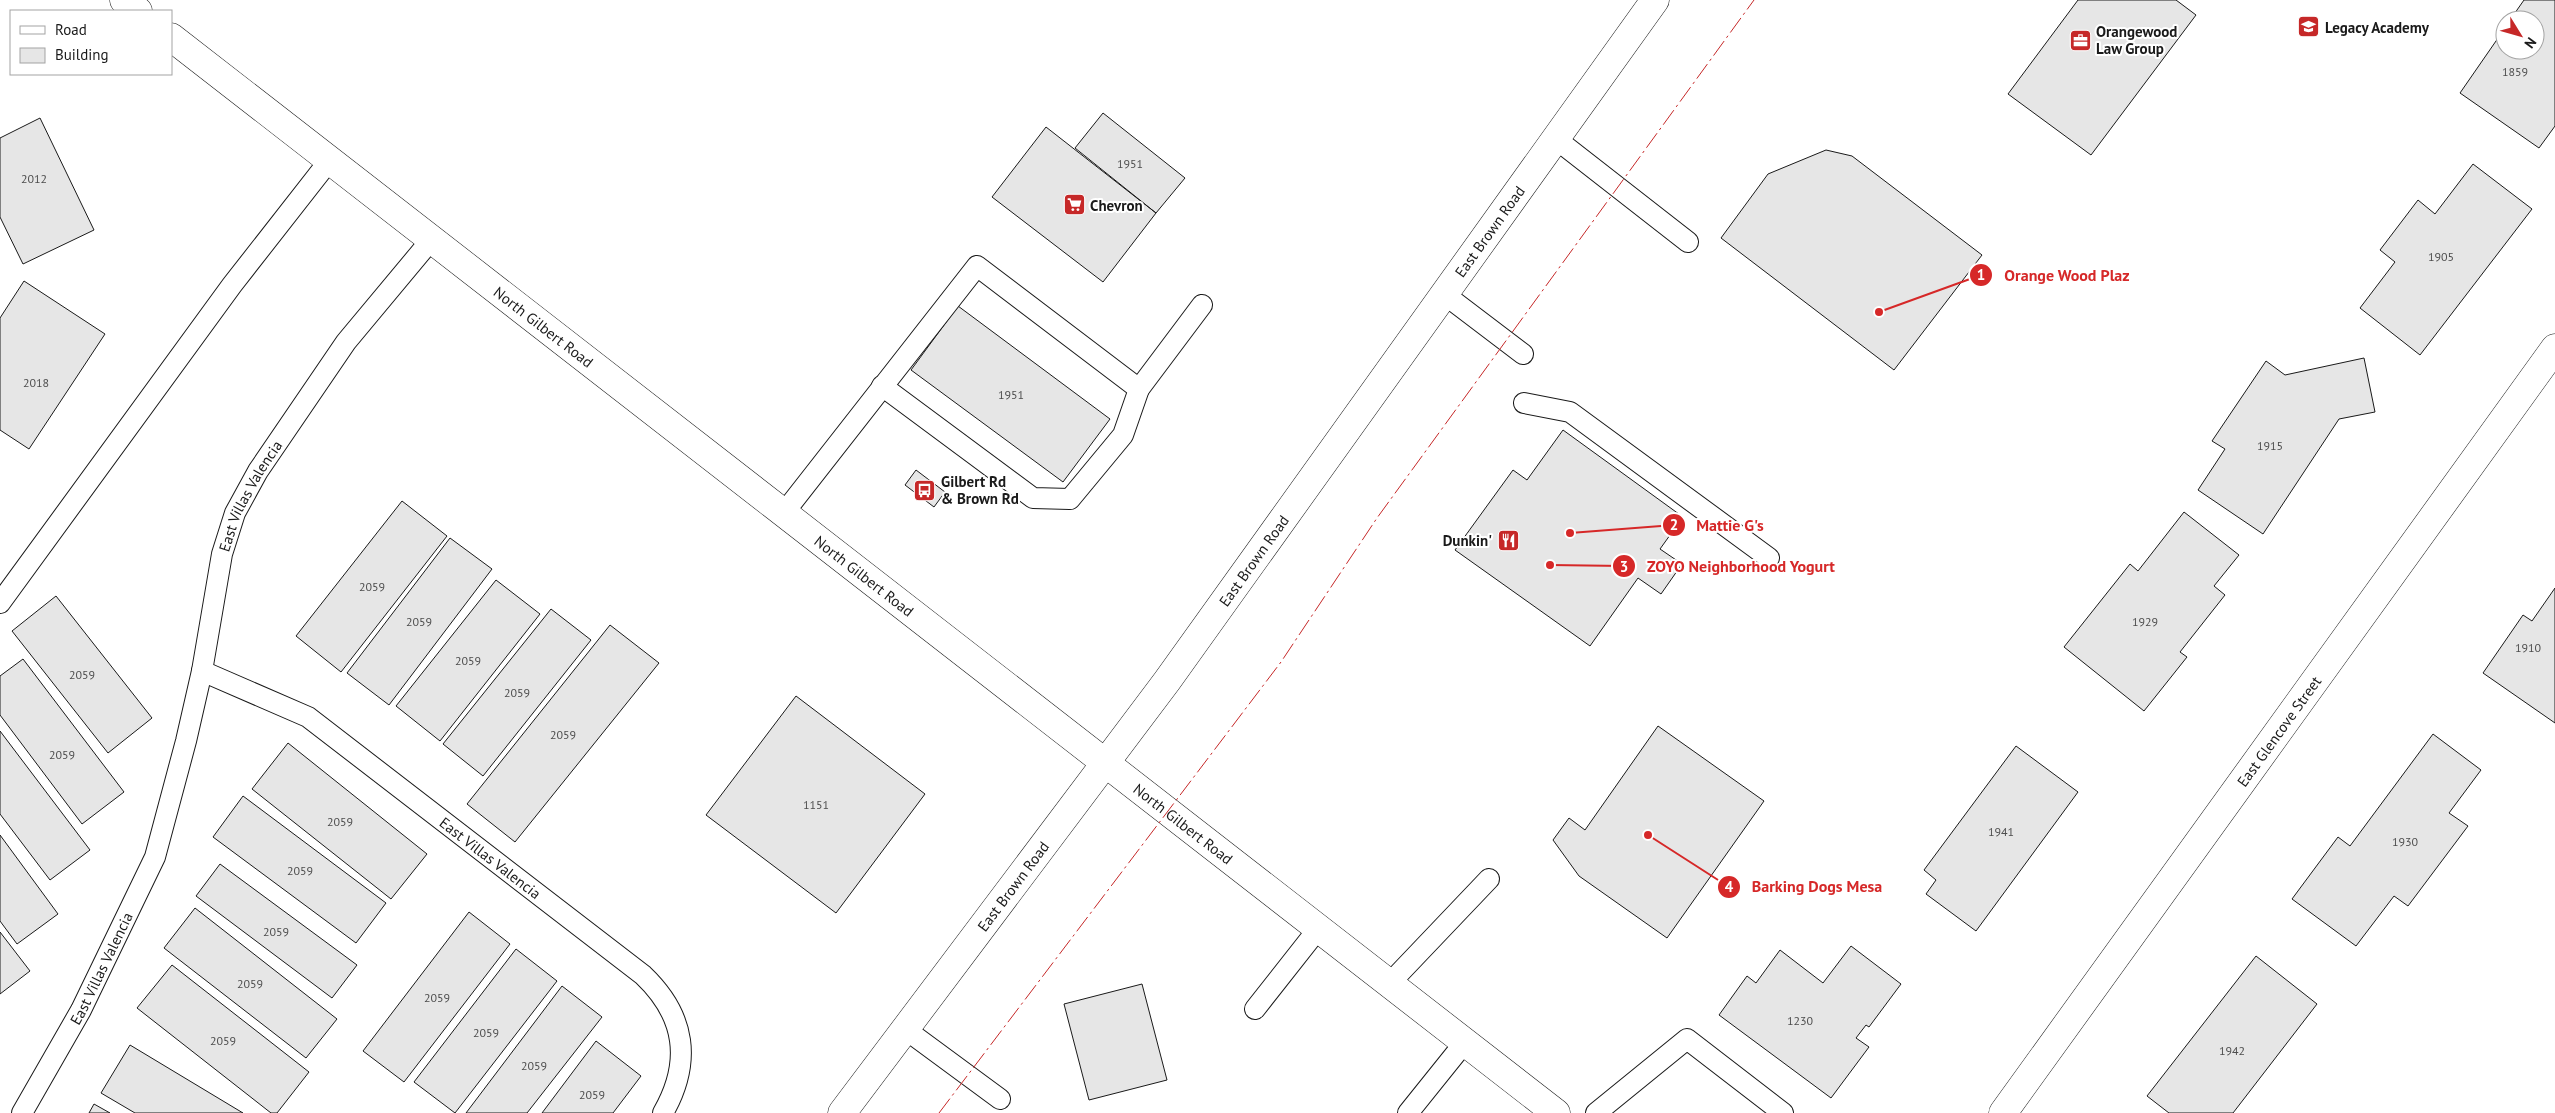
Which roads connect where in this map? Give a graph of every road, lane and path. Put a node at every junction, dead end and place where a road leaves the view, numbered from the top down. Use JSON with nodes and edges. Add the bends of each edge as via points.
{"nodes":[{"id":1,"x":124,"y":0,"type":"edge"},
{"id":2,"x":1654,"y":0,"type":"edge"},
{"id":3,"x":137,"y":10,"type":"edge"},
{"id":4,"x":172,"y":38,"type":"edge"},
{"id":5,"x":1556,"y":139,"type":"junction"},
{"id":6,"x":329,"y":160,"type":"junction"},
{"id":7,"x":431,"y":240,"type":"junction"},
{"id":8,"x":1688,"y":242,"type":"dead end"},
{"id":9,"x":1444,"y":294,"type":"junction"},
{"id":10,"x":1202,"y":305,"type":"dead end"},
{"id":11,"x":2555,"y":348,"type":"edge"},
{"id":12,"x":1523,"y":354,"type":"dead end"},
{"id":13,"x":882,"y":386,"type":"junction"},
{"id":14,"x":1139,"y":389,"type":"junction"},
{"id":15,"x":1524,"y":403,"type":"dead end"},
{"id":16,"x":784,"y":514,"type":"junction"},
{"id":17,"x":1769,"y":558,"type":"dead end"},
{"id":18,"x":0,"y":603,"type":"edge"},
{"id":19,"x":202,"y":671,"type":"junction"},
{"id":20,"x":1105,"y":763,"type":"junction"},
{"id":21,"x":1489,"y":879,"type":"dead end"},
{"id":22,"x":1318,"y":929,"type":"junction"},
{"id":23,"x":1390,"y":984,"type":"junction"},
{"id":24,"x":1256,"y":1009,"type":"dead end"},
{"id":25,"x":905,"y":1029,"type":"junction"},
{"id":26,"x":1465,"y":1042,"type":"junction"},
{"id":27,"x":1000,"y":1099,"type":"dead end"},
{"id":28,"x":22,"y":1113,"type":"edge"},
{"id":29,"x":663,"y":1113,"type":"edge"},
{"id":30,"x":842,"y":1113,"type":"edge"},
{"id":31,"x":1408,"y":1113,"type":"edge"},
{"id":32,"x":1556,"y":1113,"type":"edge"},
{"id":33,"x":1596,"y":1113,"type":"edge"},
{"id":34,"x":1783,"y":1113,"type":"edge"},
{"id":35,"x":2003,"y":1113,"type":"edge"}],
"edges":[{"from":1,"to":3,"type":"main road"},
{"from":2,"to":5,"type":"main road","name":"East Brown Road"},
{"from":4,"to":6,"type":"main road","name":"North Gilbert Road"},
{"from":5,"to":8,"type":"lane"},
{"from":5,"to":9,"type":"main road","name":"East Brown Road"},
{"from":6,"to":7,"type":"main road","name":"North Gilbert Road"},
{"from":6,"to":18,"type":"lane","via":[[232,285]]},
{"from":7,"to":16,"type":"main road","name":"North Gilbert Road"},
{"from":7,"to":19,"type":"lane","name":"East Villas Valencia","via":[[346,342],[258,471],[235,513],[222,554]]},
{"from":9,"to":12,"type":"lane"},
{"from":9,"to":20,"type":"main road","name":"East Brown Road"},
{"from":10,"to":14,"type":"lane"},
{"from":11,"to":35,"type":"main road","name":"East Glencove Street"},
{"from":13,"to":14,"type":"lane","via":[[977,266]]},
{"from":13,"to":14,"type":"lane","via":[[1033,498],[1070,499],[1123,434]]},
{"from":13,"to":16,"type":"lane"},
{"from":15,"to":17,"type":"lane","via":[[1570,412]]},
{"from":16,"to":20,"type":"main road","name":"North Gilbert Road"},
{"from":19,"to":28,"type":"lane","name":"East Villas Valencia","via":[[155,857],[81,1010]]},
{"from":19,"to":29,"type":"lane","name":"East Villas Valencia","via":[[308,717],[648,980],[670,1006],[682,1050],[680,1074]]},
{"from":20,"to":22,"type":"main road","name":"North Gilbert Road"},
{"from":20,"to":25,"type":"main road","name":"East Brown Road"},
{"from":21,"to":23,"type":"lane"},
{"from":22,"to":23,"type":"main road","name":"North Gilbert Road"},
{"from":22,"to":24,"type":"lane"},
{"from":23,"to":26,"type":"main road","name":"North Gilbert Road"},
{"from":25,"to":27,"type":"lane"},
{"from":25,"to":30,"type":"main road","name":"East Brown Road"},
{"from":26,"to":31,"type":"lane"},
{"from":26,"to":32,"type":"main road","name":"North Gilbert Road"},
{"from":33,"to":34,"type":"lane","via":[[1687,1039]]}]}
